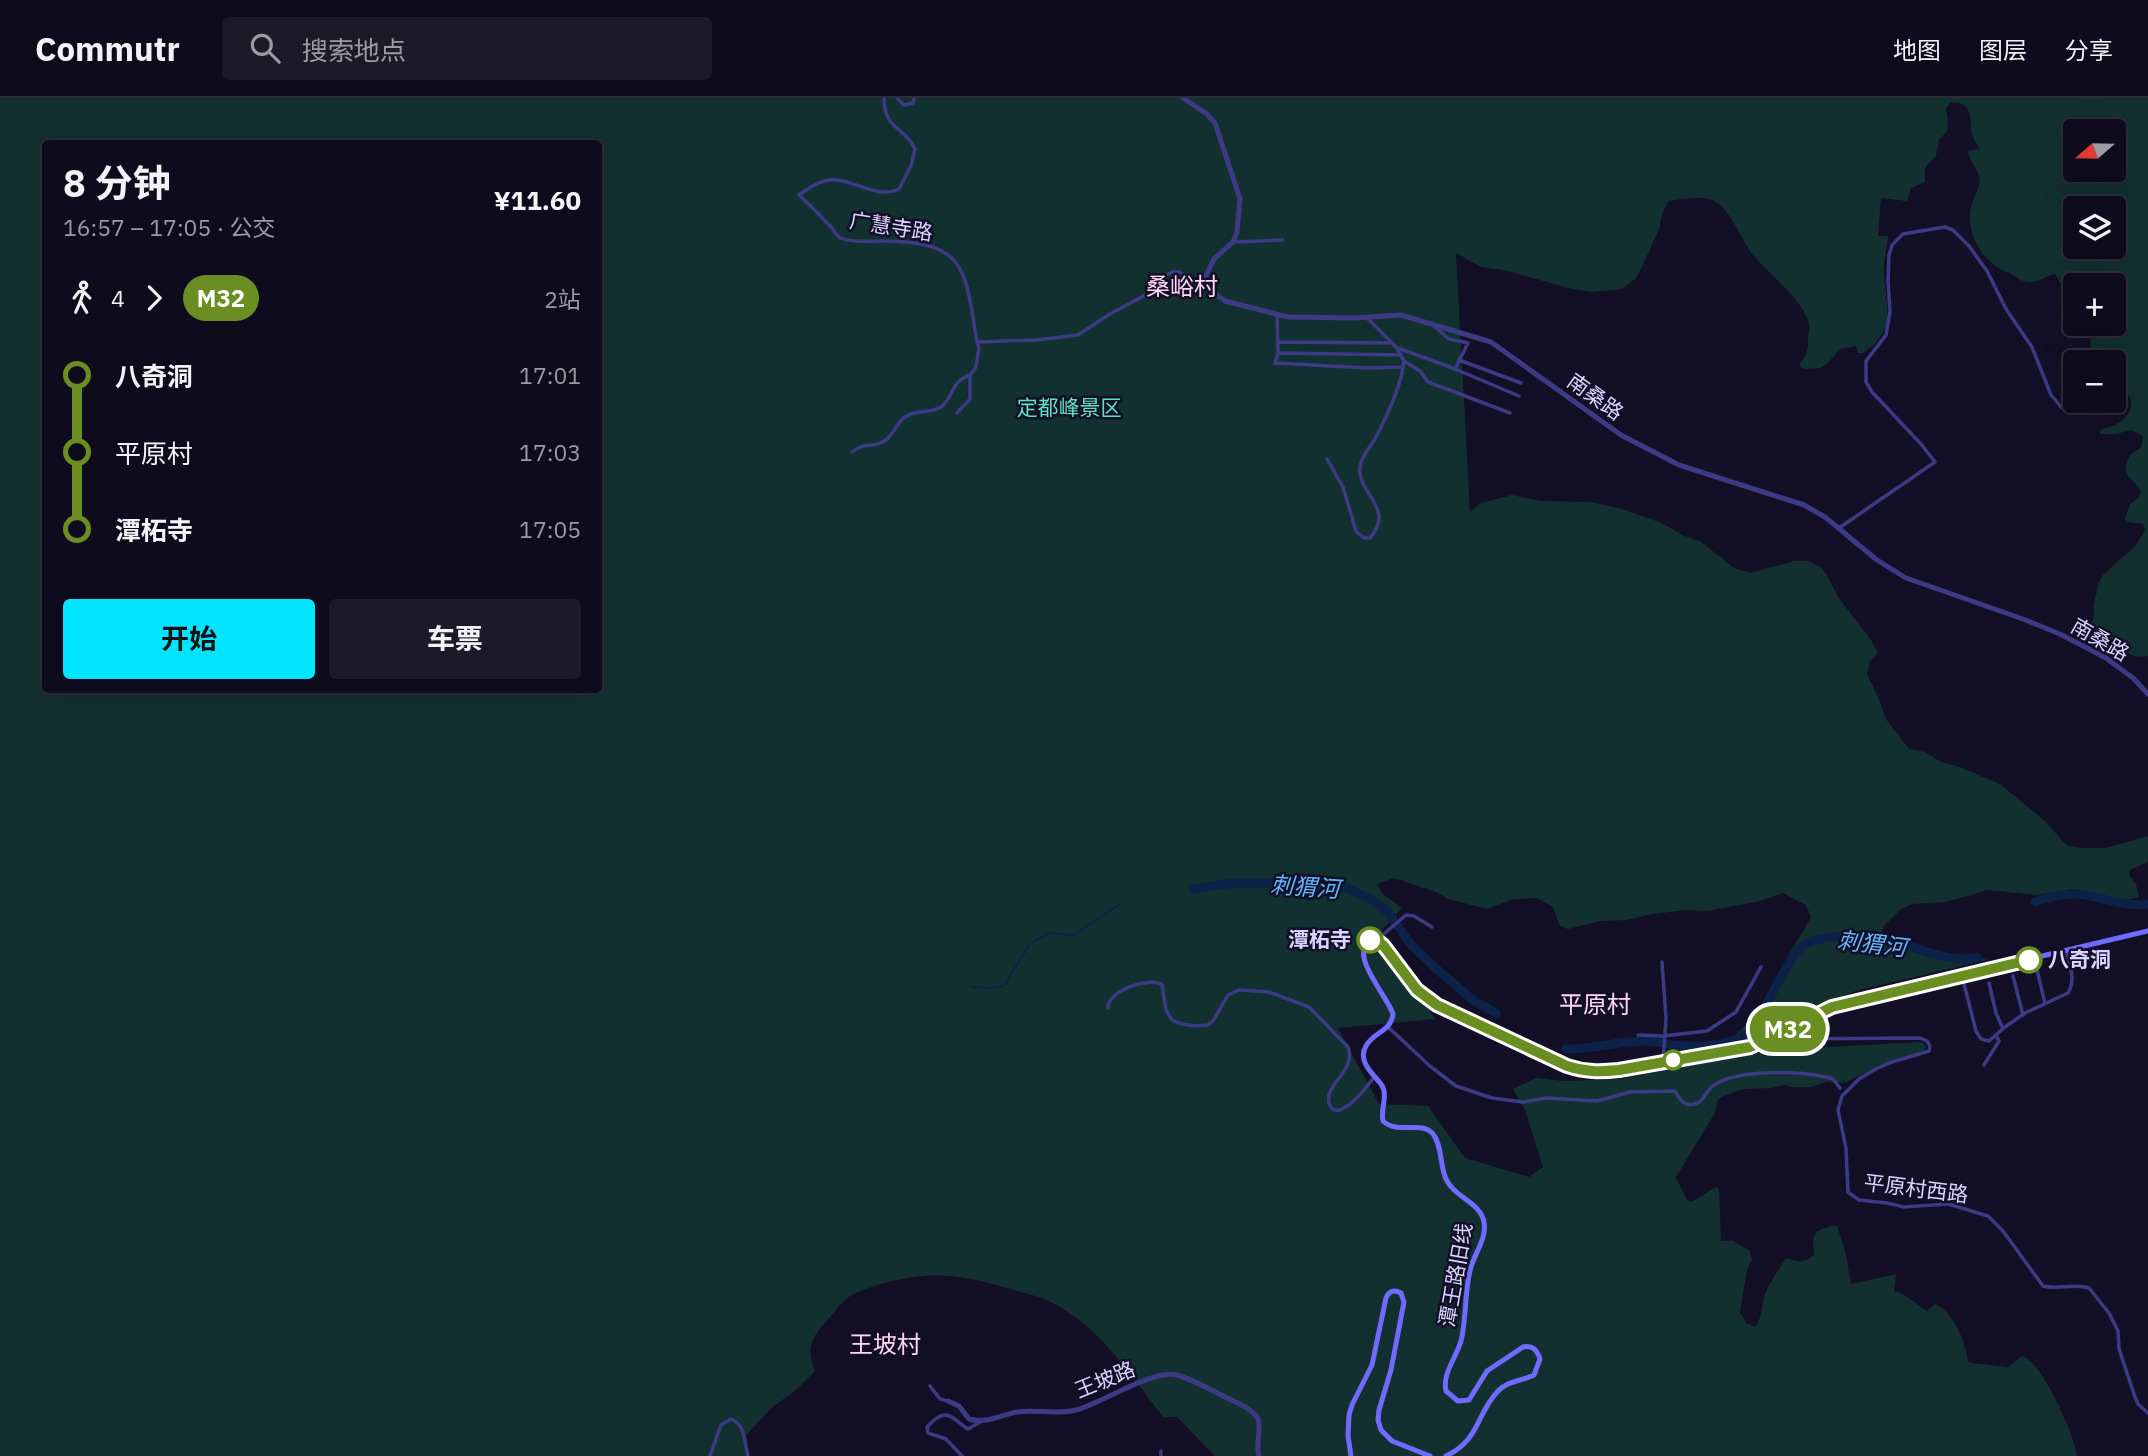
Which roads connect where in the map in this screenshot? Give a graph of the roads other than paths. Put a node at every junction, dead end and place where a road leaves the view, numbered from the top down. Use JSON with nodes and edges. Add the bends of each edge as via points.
{"nodes":[{"id":1,"x":884,"y":98,"type":"edge"},
{"id":2,"x":897,"y":98,"type":"edge"},
{"id":3,"x":914,"y":98,"type":"edge"},
{"id":4,"x":1183,"y":98,"type":"edge"},
{"id":5,"x":1283,"y":240,"type":"dead end"},
{"id":6,"x":1233,"y":242,"type":"junction"},
{"id":7,"x":1202,"y":284,"type":"junction"},
{"id":8,"x":1277,"y":314,"type":"junction"},
{"id":9,"x":1366,"y":317,"type":"junction"},
{"id":10,"x":1433,"y":325,"type":"junction"},
{"id":11,"x":977,"y":342,"type":"junction"},
{"id":12,"x":1278,"y":342,"type":"junction"},
{"id":13,"x":1392,"y":343,"type":"junction"},
{"id":14,"x":1396,"y":347,"type":"junction"},
{"id":15,"x":1278,"y":353,"type":"junction"},
{"id":16,"x":1400,"y":355,"type":"junction"},
{"id":17,"x":1460,"y":360,"type":"junction"},
{"id":18,"x":1404,"y":361,"type":"junction"},
{"id":19,"x":1403,"y":368,"type":"junction"},
{"id":20,"x":1455,"y":369,"type":"junction"},
{"id":21,"x":970,"y":375,"type":"junction"},
{"id":22,"x":1521,"y":383,"type":"dead end"},
{"id":23,"x":1519,"y":396,"type":"dead end"},
{"id":24,"x":2063,"y":408,"type":"edge"},
{"id":25,"x":957,"y":413,"type":"dead end"},
{"id":26,"x":1510,"y":413,"type":"dead end"},
{"id":27,"x":852,"y":452,"type":"dead end"},
{"id":28,"x":1326,"y":459,"type":"dead end"},
{"id":29,"x":1839,"y":528,"type":"junction"},
{"id":30,"x":2148,"y":694,"type":"edge"},
{"id":31,"x":1432,"y":927,"type":"dead end"},
{"id":32,"x":2148,"y":931,"type":"edge"},
{"id":33,"x":1378,"y":939,"type":"dead end"},
{"id":34,"x":2066,"y":951,"type":"junction"},
{"id":35,"x":1662,"y":962,"type":"dead end"},
{"id":36,"x":1761,"y":967,"type":"dead end"},
{"id":37,"x":2037,"y":970,"type":"dead end"},
{"id":38,"x":1962,"y":976,"type":"junction"},
{"id":39,"x":2013,"y":976,"type":"dead end"},
{"id":40,"x":1989,"y":983,"type":"dead end"},
{"id":41,"x":2045,"y":1003,"type":"junction"},
{"id":42,"x":1108,"y":1008,"type":"dead end"},
{"id":43,"x":2023,"y":1015,"type":"junction"},
{"id":44,"x":1388,"y":1027,"type":"junction"},
{"id":45,"x":2003,"y":1029,"type":"junction"},
{"id":46,"x":1638,"y":1035,"type":"dead end"},
{"id":47,"x":1996,"y":1035,"type":"junction"},
{"id":48,"x":1663,"y":1036,"type":"junction"},
{"id":49,"x":1768,"y":1039,"type":"junction"},
{"id":50,"x":1663,"y":1061,"type":"junction"},
{"id":51,"x":1984,"y":1065,"type":"dead end"},
{"id":52,"x":1374,"y":1077,"type":"junction"},
{"id":53,"x":1840,"y":1088,"type":"dead end"},
{"id":54,"x":930,"y":1386,"type":"dead end"},
{"id":55,"x":948,"y":1401,"type":"joint"},
{"id":56,"x":2148,"y":1413,"type":"edge"},
{"id":57,"x":982,"y":1421,"type":"junction"},
{"id":58,"x":710,"y":1456,"type":"edge"},
{"id":59,"x":748,"y":1456,"type":"edge"},
{"id":60,"x":962,"y":1456,"type":"edge"},
{"id":61,"x":1259,"y":1456,"type":"edge"},
{"id":62,"x":1352,"y":1456,"type":"edge"},
{"id":63,"x":1430,"y":1456,"type":"edge"},
{"id":64,"x":1446,"y":1456,"type":"edge"}],
"edges":[{"from":1,"to":11,"type":"street","name":"广慧寺路","via":[[888,120],[915,149],[900,189],[887,193],[826,180],[799,195],[840,238],[909,241],[955,259],[963,271]]},
{"from":2,"to":3,"type":"street","via":[[904,105]]},
{"from":4,"to":6,"type":"street","via":[[1207,114],[1220,133],[1240,199]]},
{"from":5,"to":6,"type":"street"},
{"from":6,"to":7,"type":"street","via":[[1214,260]]},
{"from":7,"to":8,"type":"street","name":"南桑路","via":[[1225,301]]},
{"from":7,"to":11,"type":"street","via":[[1172,272],[1151,292],[1079,335]]},
{"from":8,"to":9,"type":"street","name":"南桑路"},
{"from":8,"to":12,"type":"street"},
{"from":9,"to":10,"type":"street","name":"南桑路","via":[[1401,315]]},
{"from":9,"to":13,"type":"street"},
{"from":10,"to":17,"type":"street","via":[[1449,339],[1468,343]]},
{"from":10,"to":29,"type":"street","name":"南桑路","via":[[1500,346],[1605,425],[1679,465],[1804,505]]},
{"from":11,"to":21,"type":"street","via":[[976,367]]},
{"from":12,"to":13,"type":"street"},
{"from":12,"to":15,"type":"street"},
{"from":13,"to":14,"type":"street"},
{"from":14,"to":16,"type":"street"},
{"from":14,"to":20,"type":"street"},
{"from":15,"to":16,"type":"street"},
{"from":15,"to":19,"type":"street","via":[[1275,363]]},
{"from":16,"to":18,"type":"street"},
{"from":17,"to":20,"type":"street"},
{"from":17,"to":22,"type":"street"},
{"from":18,"to":19,"type":"street"},
{"from":18,"to":26,"type":"street","via":[[1428,382]]},
{"from":19,"to":28,"type":"street","via":[[1380,430],[1360,465],[1379,513],[1370,538],[1356,531],[1343,487]]},
{"from":20,"to":23,"type":"street"},
{"from":21,"to":25,"type":"street","via":[[970,399]]},
{"from":21,"to":27,"type":"street","via":[[954,385],[942,406],[905,416],[886,440]]},
{"from":24,"to":29,"type":"street","via":[[2051,395],[2032,348],[1969,246],[1945,228],[1903,234],[1889,256],[1890,312],[1885,335],[1866,361],[1866,382],[1935,462]]},
{"from":29,"to":30,"type":"street","name":"南桑路","via":[[1906,578],[2060,634],[2106,658]]},
{"from":31,"to":33,"type":"street","via":[[1406,915]]},
{"from":32,"to":34,"type":"main road"},
{"from":34,"to":38,"type":"main road"},
{"from":34,"to":41,"type":"street","via":[[2072,987],[2061,998]]},
{"from":35,"to":48,"type":"street"},
{"from":36,"to":48,"type":"street","via":[[1736,1012],[1707,1031]]},
{"from":37,"to":41,"type":"street"},
{"from":38,"to":47,"type":"street","via":[[1976,1031],[1985,1042]]},
{"from":38,"to":49,"type":"main road","via":[[1832,1007]]},
{"from":39,"to":43,"type":"street"},
{"from":40,"to":45,"type":"street"},
{"from":41,"to":43,"type":"street"},
{"from":42,"to":52,"type":"street","via":[[1110,998],[1121,991],[1156,981],[1162,985],[1171,1018],[1178,1023],[1208,1025],[1228,995],[1239,990],[1269,992],[1309,1007],[1348,1047],[1345,1071],[1329,1094],[1332,1108],[1346,1108]]},
{"from":43,"to":45,"type":"street"},
{"from":44,"to":50,"type":"main road","via":[[1392,1011],[1362,956],[1365,944],[1373,939],[1383,945],[1417,990],[1437,1005],[1567,1066],[1606,1072]]},
{"from":44,"to":52,"type":"main road","name":"潭王路旧线","via":[[1364,1048],[1365,1063]]},
{"from":44,"to":53,"type":"street","via":[[1456,1086],[1492,1098],[1597,1101],[1630,1092],[1675,1091],[1680,1101],[1694,1105],[1715,1084],[1761,1072],[1826,1077]]},
{"from":45,"to":47,"type":"street"},
{"from":46,"to":48,"type":"street"},
{"from":47,"to":51,"type":"street","via":[[1999,1041]]},
{"from":48,"to":50,"type":"street"},
{"from":49,"to":50,"type":"main road","via":[[1740,1050]]},
{"from":49,"to":56,"type":"street","name":"平原村西路","via":[[1927,1041],[1929,1051],[1874,1070],[1842,1096],[1838,1110],[1848,1192],[1859,1200],[1904,1208],[1942,1204],[1988,1216],[2043,1286],[2089,1289],[2114,1321],[2135,1397]]},
{"from":52,"to":64,"type":"main road","name":"潭王路旧线","via":[[1384,1094],[1383,1121],[1395,1128],[1431,1132],[1449,1185],[1484,1220],[1470,1271],[1461,1341],[1445,1383],[1448,1395],[1458,1401],[1469,1400],[1487,1371],[1523,1347],[1534,1348],[1540,1359],[1534,1375],[1499,1390],[1472,1435]]},
{"from":54,"to":55,"type":"street","via":[[940,1399]]},
{"from":55,"to":57,"type":"street","via":[[970,1419]]},
{"from":57,"to":60,"type":"street","via":[[968,1429],[955,1417],[946,1416],[928,1427],[928,1433],[947,1439]]},
{"from":57,"to":61,"type":"street","name":"王坡路","via":[[1018,1412],[1076,1410],[1144,1381],[1175,1375],[1253,1413],[1259,1423]]},
{"from":58,"to":59,"type":"street","via":[[721,1425],[730,1419],[742,1429]]},
{"from":62,"to":63,"type":"main road","via":[[1350,1410],[1372,1365],[1386,1298],[1395,1290],[1403,1295],[1404,1305],[1379,1425],[1392,1441]]}]}
